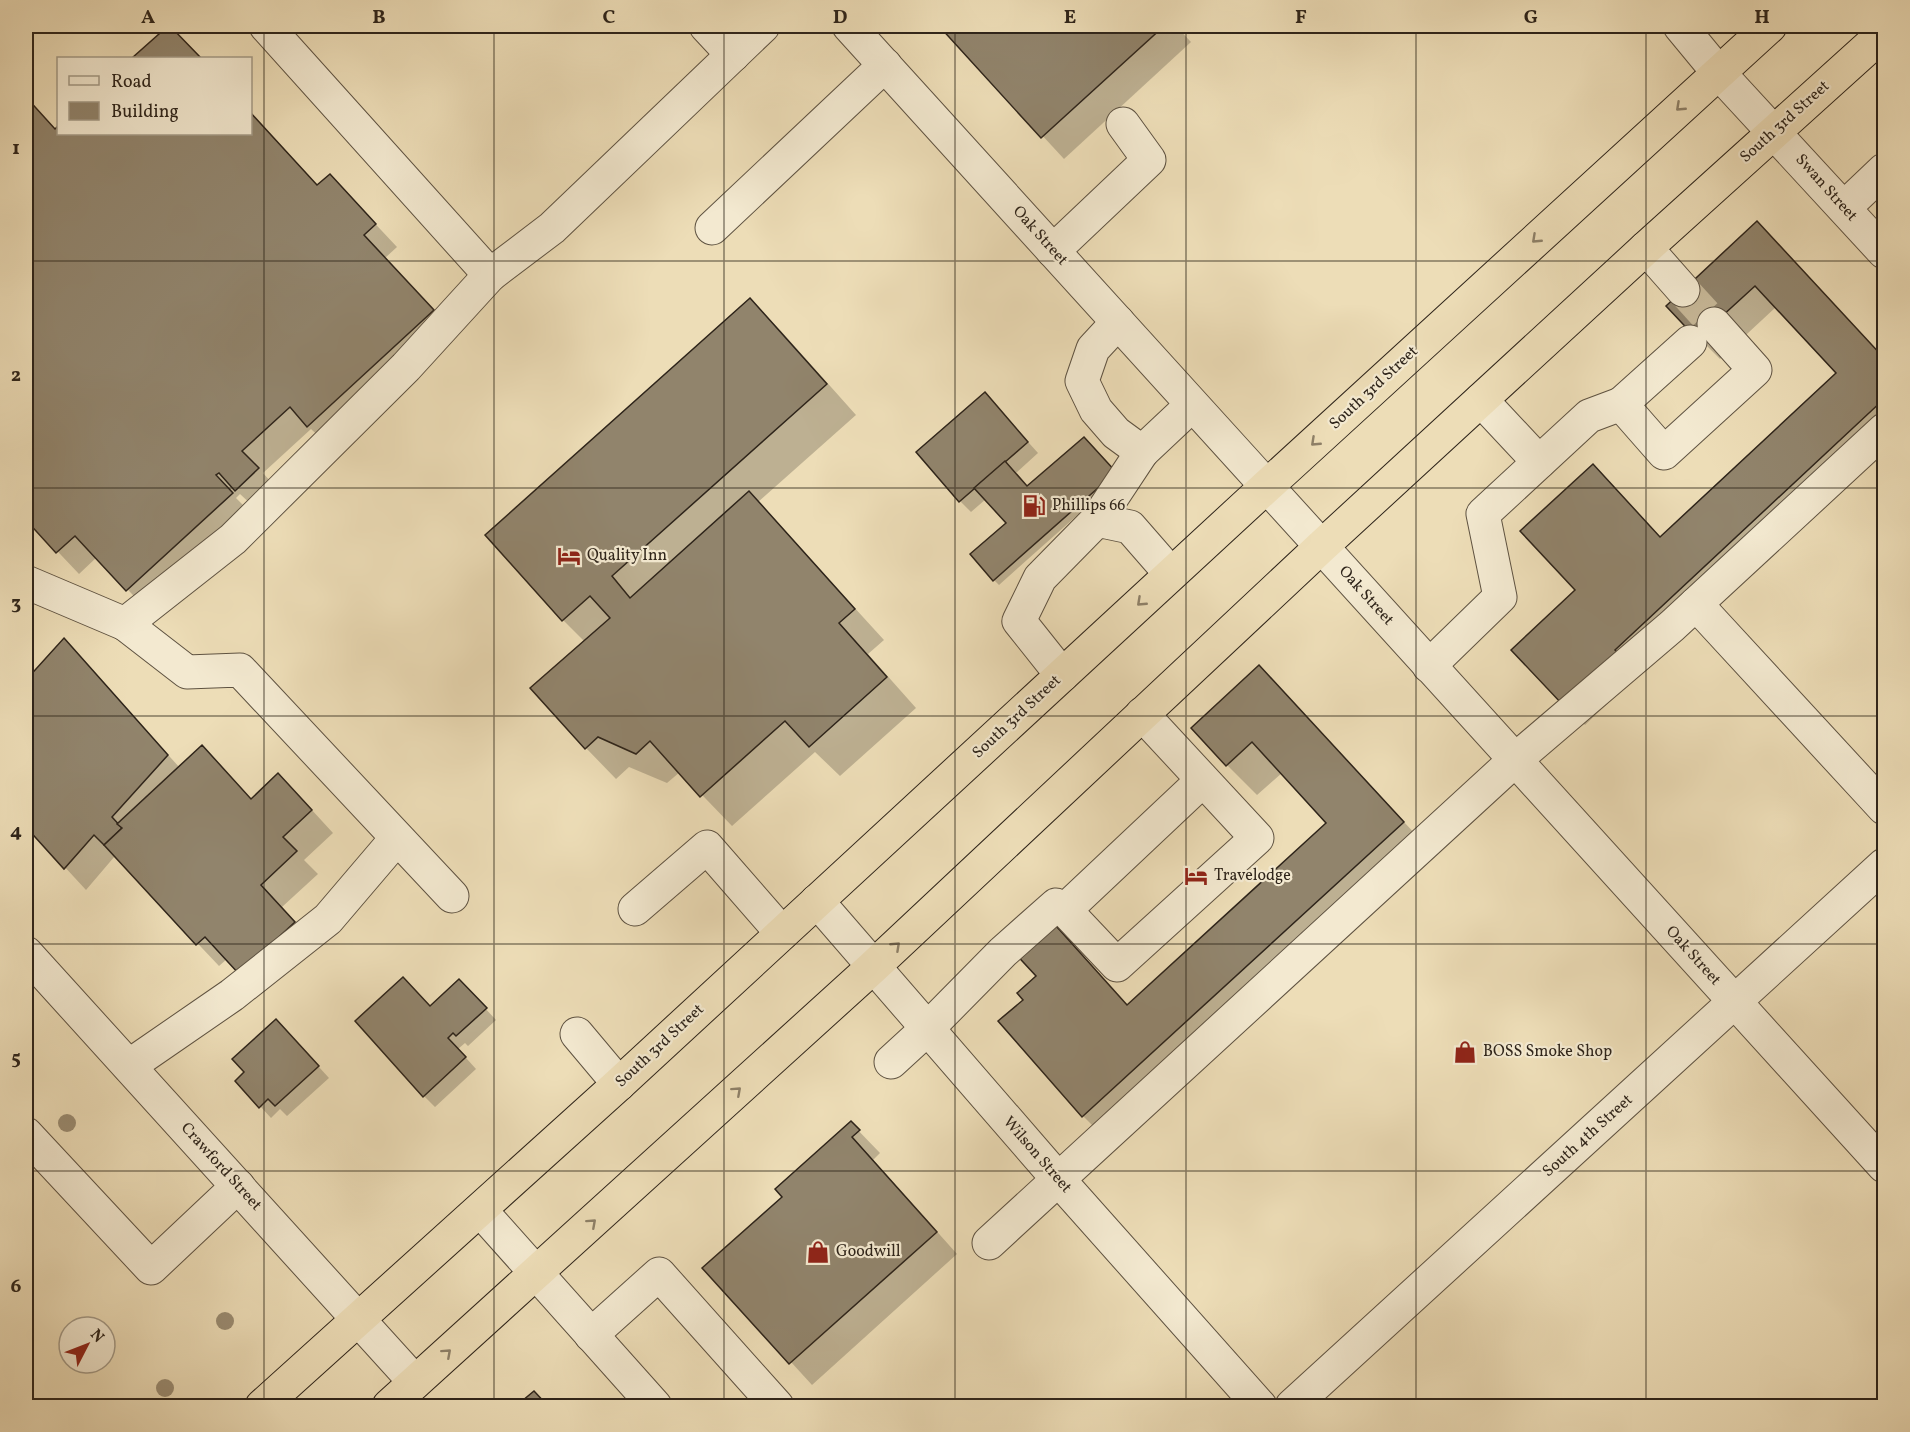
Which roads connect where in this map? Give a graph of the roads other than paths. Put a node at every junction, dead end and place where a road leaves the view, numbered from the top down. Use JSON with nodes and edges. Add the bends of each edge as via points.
{"nodes":[{"id":1,"x":266,"y":26,"type":"edge"},
{"id":2,"x":706,"y":26,"type":"edge"},
{"id":3,"x":763,"y":26,"type":"edge"},
{"id":4,"x":849,"y":26,"type":"edge"},
{"id":5,"x":1680,"y":26,"type":"edge"},
{"id":6,"x":1770,"y":26,"type":"edge"},
{"id":7,"x":1884,"y":33,"type":"edge"},
{"id":8,"x":733,"y":55,"type":"junction"},
{"id":9,"x":885,"y":65,"type":"junction"},
{"id":10,"x":1718,"y":72,"type":"junction"},
{"id":11,"x":1123,"y":124,"type":"dead end"},
{"id":12,"x":1774,"y":131,"type":"junction"},
{"id":13,"x":1884,"y":170,"type":"edge"},
{"id":14,"x":1844,"y":208,"type":"junction"},
{"id":15,"x":712,"y":228,"type":"dead end"},
{"id":16,"x":1646,"y":248,"type":"junction"},
{"id":17,"x":1053,"y":251,"type":"junction"},
{"id":18,"x":1884,"y":252,"type":"edge"},
{"id":19,"x":490,"y":275,"type":"junction"},
{"id":20,"x":1683,"y":290,"type":"tunnel mouth"},
{"id":21,"x":1118,"y":322,"type":"junction"},
{"id":22,"x":1481,"y":400,"type":"junction"},
{"id":23,"x":1621,"y":404,"type":"junction"},
{"id":24,"x":1192,"y":405,"type":"junction"},
{"id":25,"x":1884,"y":430,"type":"edge"},
{"id":26,"x":1142,"y":452,"type":"junction"},
{"id":27,"x":1539,"y":462,"type":"junction"},
{"id":28,"x":1267,"y":486,"type":"junction"},
{"id":29,"x":1097,"y":520,"type":"junction"},
{"id":30,"x":1321,"y":547,"type":"junction"},
{"id":31,"x":1171,"y":574,"type":"junction"},
{"id":32,"x":26,"y":582,"type":"edge"},
{"id":33,"x":1696,"y":604,"type":"junction"},
{"id":34,"x":126,"y":624,"type":"junction"},
{"id":35,"x":1429,"y":666,"type":"junction"},
{"id":36,"x":1062,"y":675,"type":"junction"},
{"id":37,"x":1142,"y":714,"type":"junction"},
{"id":38,"x":1515,"y":760,"type":"junction"},
{"id":39,"x":1203,"y":780,"type":"junction"},
{"id":40,"x":1884,"y":808,"type":"edge"},
{"id":41,"x":398,"y":838,"type":"junction"},
{"id":42,"x":1884,"y":865,"type":"edge"},
{"id":43,"x":452,"y":896,"type":"dead end"},
{"id":44,"x":817,"y":901,"type":"junction"},
{"id":45,"x":636,"y":909,"type":"dead end"},
{"id":46,"x":1065,"y":910,"type":"junction"},
{"id":47,"x":782,"y":933,"type":"junction"},
{"id":48,"x":26,"y":953,"type":"edge"},
{"id":49,"x":873,"y":967,"type":"junction"},
{"id":50,"x":1735,"y":1003,"type":"junction"},
{"id":51,"x":927,"y":1029,"type":"junction"},
{"id":52,"x":577,"y":1034,"type":"dead end"},
{"id":53,"x":891,"y":1062,"type":"dead end"},
{"id":54,"x":129,"y":1066,"type":"junction"},
{"id":55,"x":619,"y":1084,"type":"junction"},
{"id":56,"x":26,"y":1134,"type":"edge"},
{"id":57,"x":1884,"y":1166,"type":"edge"},
{"id":58,"x":1058,"y":1179,"type":"junction"},
{"id":59,"x":238,"y":1186,"type":"junction"},
{"id":60,"x":480,"y":1210,"type":"junction"},
{"id":61,"x":989,"y":1243,"type":"dead end"},
{"id":62,"x":536,"y":1274,"type":"junction"},
{"id":63,"x":359,"y":1319,"type":"junction"},
{"id":64,"x":591,"y":1335,"type":"junction"},
{"id":65,"x":415,"y":1382,"type":"junction"},
{"id":66,"x":262,"y":1407,"type":"edge"},
{"id":67,"x":388,"y":1407,"type":"edge"},
{"id":68,"x":655,"y":1407,"type":"edge"},
{"id":69,"x":777,"y":1407,"type":"edge"},
{"id":70,"x":1260,"y":1407,"type":"edge"},
{"id":71,"x":1292,"y":1407,"type":"edge"}],
"edges":[{"from":1,"to":19,"type":"street"},
{"from":2,"to":8,"type":"street"},
{"from":3,"to":8,"type":"street"},
{"from":4,"to":9,"type":"street","name":"Oak Street"},
{"from":5,"to":10,"type":"street","name":"Swan Street"},
{"from":6,"to":10,"type":"highway","name":"South 3rd Street"},
{"from":7,"to":12,"type":"highway","name":"South 3rd Street"},
{"from":8,"to":19,"type":"street","via":[[552,228]]},
{"from":9,"to":15,"type":"street"},
{"from":9,"to":17,"type":"street","name":"Oak Street"},
{"from":10,"to":12,"type":"street","name":"Swan Street"},
{"from":10,"to":28,"type":"highway","name":"South 3rd Street","one_way":true},
{"from":11,"to":17,"type":"street","via":[[1149,160]]},
{"from":12,"to":14,"type":"street","name":"Swan Street"},
{"from":12,"to":16,"type":"highway","name":"South 3rd Street"},
{"from":13,"to":14,"type":"street"},
{"from":14,"to":18,"type":"street","name":"Swan Street"},
{"from":16,"to":20,"type":"street"},
{"from":16,"to":22,"type":"highway","name":"South 3rd Street"},
{"from":17,"to":21,"type":"street","name":"Oak Street"},
{"from":19,"to":34,"type":"street","via":[[406,367],[233,539]]},
{"from":21,"to":24,"type":"street","name":"Oak Street"},
{"from":21,"to":26,"type":"street","via":[[1093,350],[1082,381],[1096,410],[1116,433]]},
{"from":22,"to":27,"type":"street"},
{"from":22,"to":30,"type":"highway","name":"South 3rd Street"},
{"from":23,"to":23,"type":"street","via":[[1664,453],[1755,370],[1702,333]]},
{"from":23,"to":27,"type":"street","via":[[1589,416]]},
{"from":24,"to":26,"type":"street"},
{"from":24,"to":28,"type":"street","name":"Oak Street"},
{"from":25,"to":33,"type":"street"},
{"from":26,"to":29,"type":"street"},
{"from":27,"to":35,"type":"street","via":[[1482,514],[1500,597]]},
{"from":28,"to":30,"type":"street","name":"Oak Street"},
{"from":28,"to":31,"type":"highway","name":"South 3rd Street"},
{"from":29,"to":31,"type":"street","via":[[1130,527]]},
{"from":29,"to":36,"type":"street","via":[[1040,578],[1019,621]]},
{"from":30,"to":35,"type":"street","name":"Oak Street"},
{"from":30,"to":37,"type":"highway","name":"South 3rd Street"},
{"from":31,"to":36,"type":"highway","name":"South 3rd Street","one_way":true},
{"from":32,"to":34,"type":"street"},
{"from":33,"to":38,"type":"street"},
{"from":33,"to":40,"type":"street"},
{"from":34,"to":41,"type":"street","via":[[187,672],[240,670]]},
{"from":35,"to":38,"type":"street","name":"Oak Street"},
{"from":36,"to":44,"type":"highway","name":"South 3rd Street"},
{"from":37,"to":39,"type":"street"},
{"from":49,"to":37,"type":"highway","name":"South 3rd Street","one_way":true},
{"from":38,"to":50,"type":"street","name":"Oak Street"},
{"from":38,"to":58,"type":"street"},
{"from":39,"to":46,"type":"street"},
{"from":39,"to":46,"type":"street","via":[[1257,838],[1117,965]]},
{"from":41,"to":43,"type":"street"},
{"from":41,"to":54,"type":"street","via":[[328,919],[232,995]]},
{"from":42,"to":50,"type":"street","name":"South 4th Street"},
{"from":44,"to":47,"type":"highway","name":"South 3rd Street"},
{"from":44,"to":49,"type":"street","name":"Wilson Street"},
{"from":45,"to":47,"type":"street","via":[[707,847]]},
{"from":46,"to":51,"type":"street","via":[[1056,905]]},
{"from":47,"to":55,"type":"highway","name":"South 3rd Street"},
{"from":48,"to":54,"type":"street","name":"Crawford Street"},
{"from":49,"to":51,"type":"street","name":"Wilson Street"},
{"from":62,"to":49,"type":"highway","name":"South 3rd Street","one_way":true},
{"from":50,"to":57,"type":"street","name":"Oak Street"},
{"from":50,"to":71,"type":"street","name":"South 4th Street"},
{"from":51,"to":53,"type":"street"},
{"from":51,"to":58,"type":"street","name":"Wilson Street"},
{"from":52,"to":55,"type":"street"},
{"from":54,"to":59,"type":"street","name":"Crawford Street"},
{"from":55,"to":60,"type":"highway","name":"South 3rd Street"},
{"from":56,"to":59,"type":"street","via":[[151,1268]]},
{"from":58,"to":61,"type":"street"},
{"from":58,"to":70,"type":"street","name":"Wilson Street"},
{"from":59,"to":63,"type":"street","name":"Crawford Street"},
{"from":60,"to":62,"type":"street"},
{"from":60,"to":63,"type":"highway","name":"South 3rd Street"},
{"from":62,"to":64,"type":"street"},
{"from":65,"to":62,"type":"highway","name":"South 3rd Street","one_way":true},
{"from":63,"to":65,"type":"street","name":"Crawford Street"},
{"from":63,"to":66,"type":"highway","name":"South 3rd Street"},
{"from":64,"to":68,"type":"street"},
{"from":64,"to":69,"type":"street","via":[[659,1274]]},
{"from":65,"to":67,"type":"highway","name":"South 3rd Street"}]}
